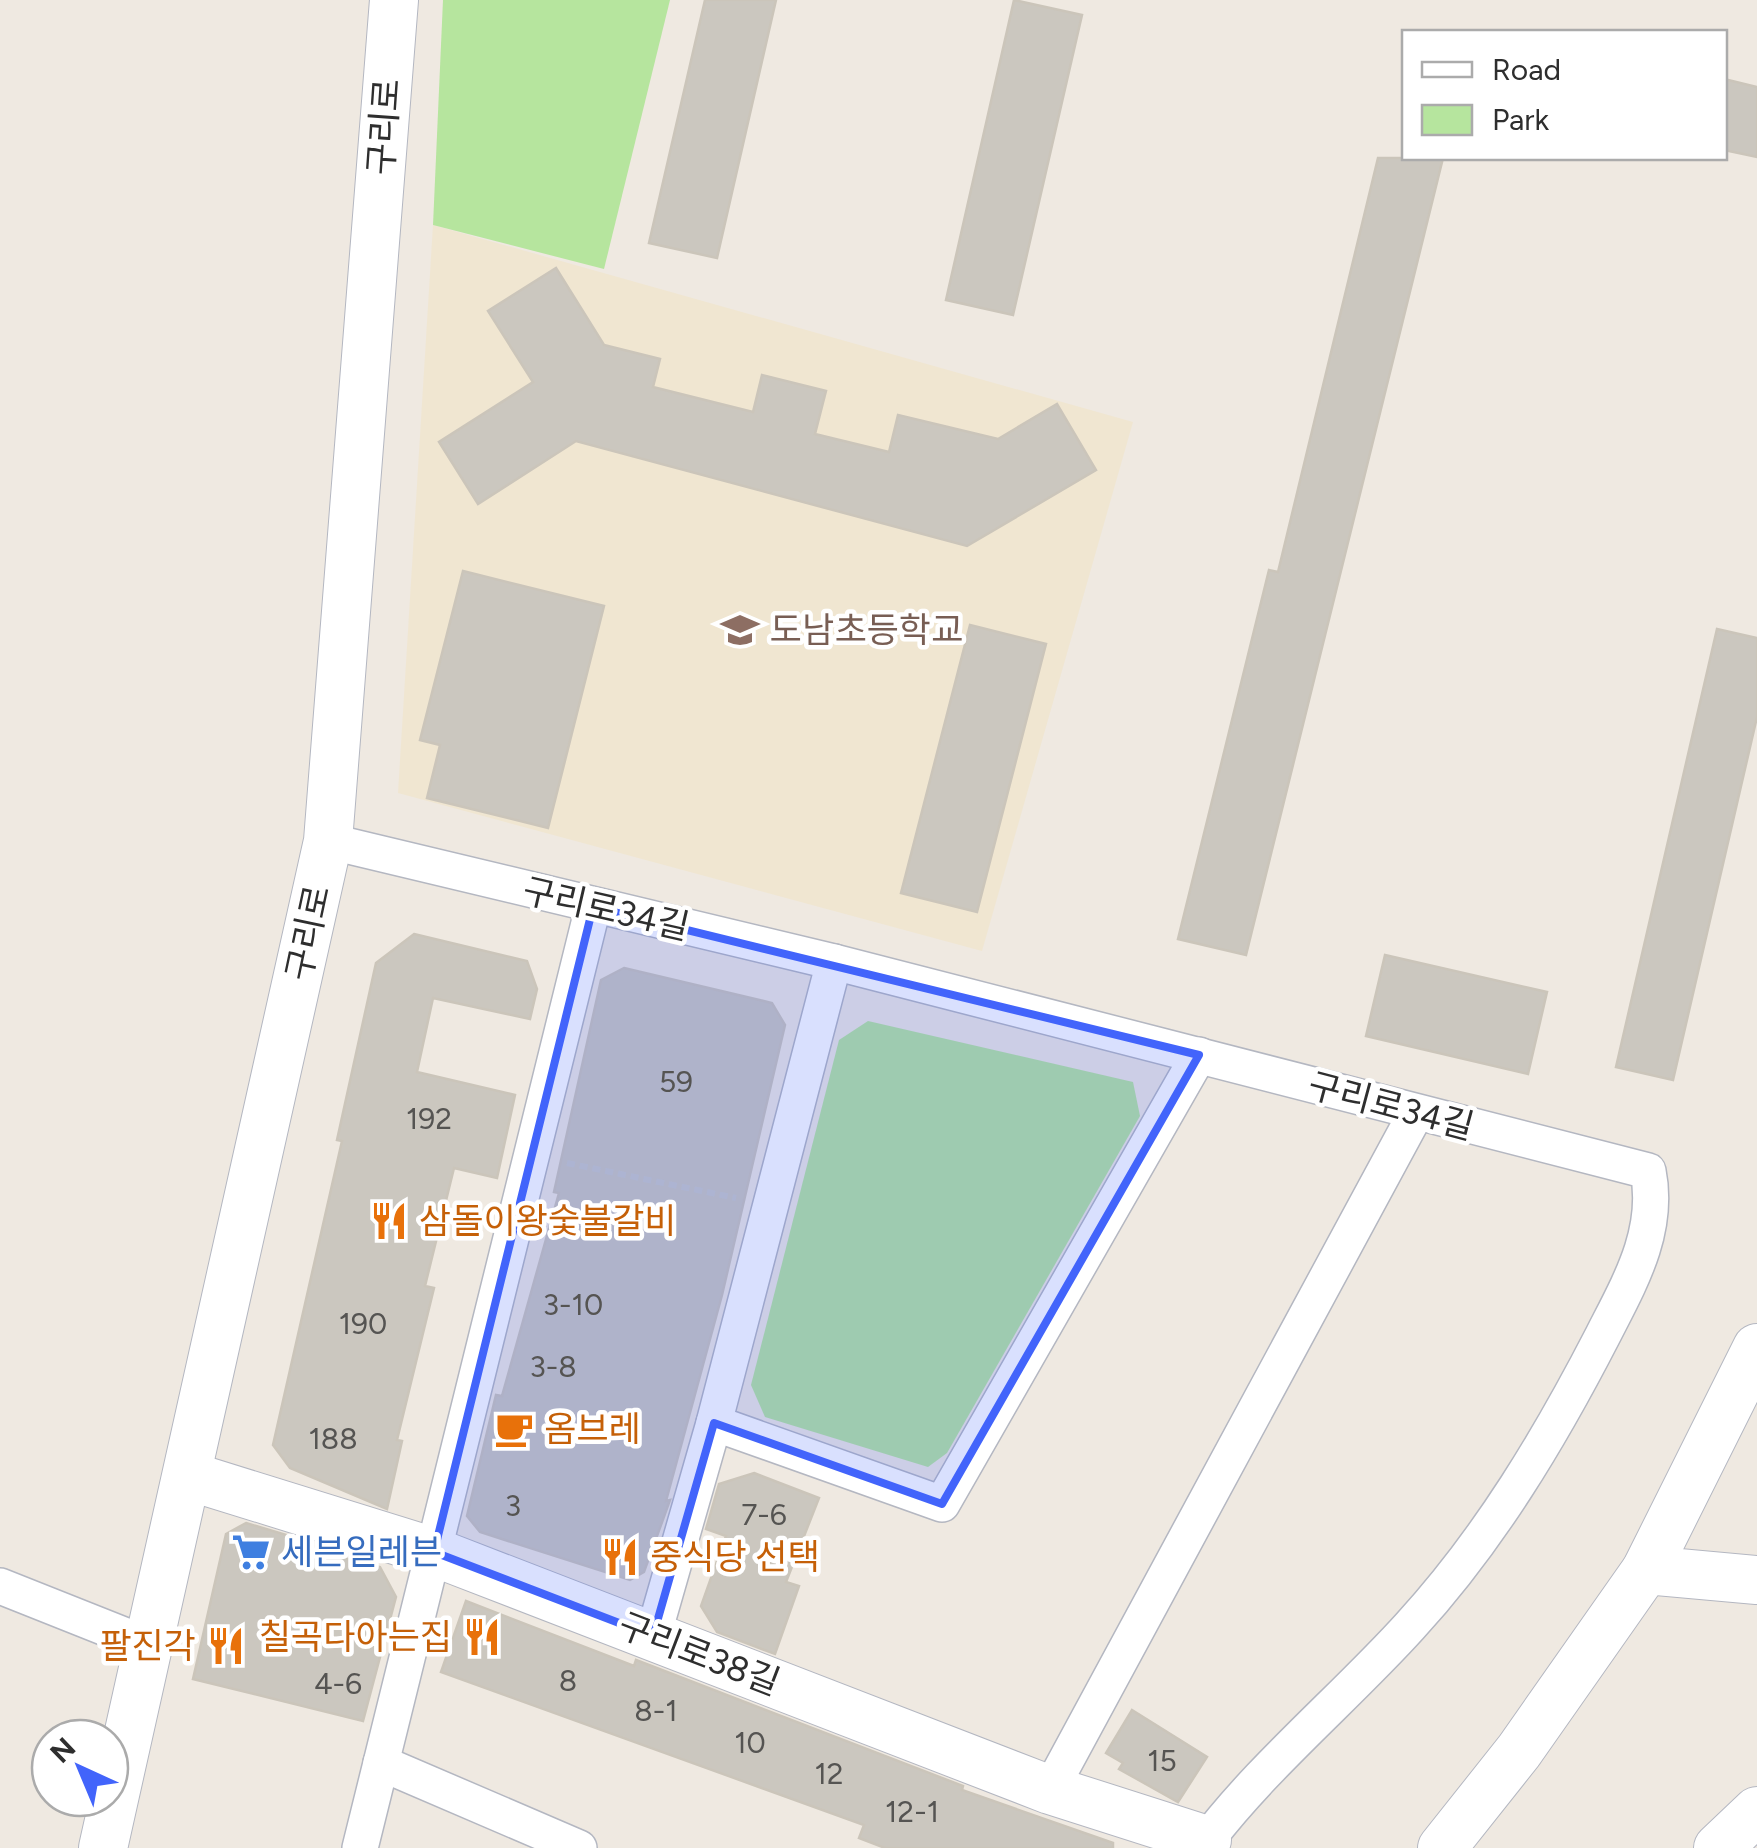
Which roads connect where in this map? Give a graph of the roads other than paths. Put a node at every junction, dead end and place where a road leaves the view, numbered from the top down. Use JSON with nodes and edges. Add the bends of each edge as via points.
{"nodes":[{"id":1,"x":394,"y":0,"type":"edge"},
{"id":2,"x":328,"y":841,"type":"junction"},
{"id":3,"x":592,"y":907,"type":"junction"},
{"id":4,"x":834,"y":962,"type":"junction"},
{"id":5,"x":1200,"y":1055,"type":"junction"},
{"id":6,"x":1416,"y":1113,"type":"junction"},
{"id":7,"x":1757,"y":1348,"type":"edge"},
{"id":8,"x":714,"y":1424,"type":"junction"},
{"id":9,"x":189,"y":1476,"type":"junction"},
{"id":10,"x":434,"y":1552,"type":"junction"},
{"id":11,"x":1646,"y":1570,"type":"junction"},
{"id":12,"x":1757,"y":1580,"type":"edge"},
{"id":13,"x":0,"y":1586,"type":"edge"},
{"id":14,"x":653,"y":1636,"type":"junction"},
{"id":15,"x":146,"y":1644,"type":"junction"},
{"id":16,"x":382,"y":1762,"type":"junction"},
{"id":17,"x":1050,"y":1790,"type":"junction"},
{"id":18,"x":1757,"y":1812,"type":"edge"},
{"id":19,"x":1204,"y":1844,"type":"edge"},
{"id":20,"x":102,"y":1848,"type":"edge"},
{"id":21,"x":360,"y":1848,"type":"edge"},
{"id":22,"x":579,"y":1848,"type":"edge"},
{"id":23,"x":1442,"y":1848,"type":"edge"},
{"id":24,"x":1718,"y":1848,"type":"edge"}],
"edges":[{"from":1,"to":2,"type":"street","name":"구리로"},
{"from":2,"to":3,"type":"street","name":"구리로34길"},
{"from":2,"to":9,"type":"street","name":"구리로"},
{"from":3,"to":4,"type":"street","name":"구리로34길"},
{"from":3,"to":10,"type":"street"},
{"from":4,"to":5,"type":"street","name":"구리로34길"},
{"from":4,"to":8,"type":"street"},
{"from":5,"to":6,"type":"street","name":"구리로34길"},
{"from":5,"to":8,"type":"street","via":[[942,1504]]},
{"from":6,"to":17,"type":"street"},
{"from":6,"to":19,"type":"street","name":"구리로34길","via":[[1648,1171],[1655,1204],[1637,1268],[1556,1427],[1489,1527],[1412,1624]]},
{"from":7,"to":11,"type":"street"},
{"from":8,"to":14,"type":"street"},
{"from":9,"to":10,"type":"street","name":"구리로38길"},
{"from":9,"to":15,"type":"street","name":"구리로"},
{"from":10,"to":14,"type":"street","name":"구리로38길"},
{"from":10,"to":16,"type":"street"},
{"from":11,"to":12,"type":"street"},
{"from":11,"to":23,"type":"street"},
{"from":13,"to":15,"type":"street"},
{"from":14,"to":17,"type":"street","name":"구리로38길"},
{"from":15,"to":20,"type":"street","name":"구리로"},
{"from":16,"to":21,"type":"street"},
{"from":16,"to":22,"type":"street"},
{"from":17,"to":19,"type":"street","name":"구리로38길"},
{"from":18,"to":24,"type":"street"}]}
